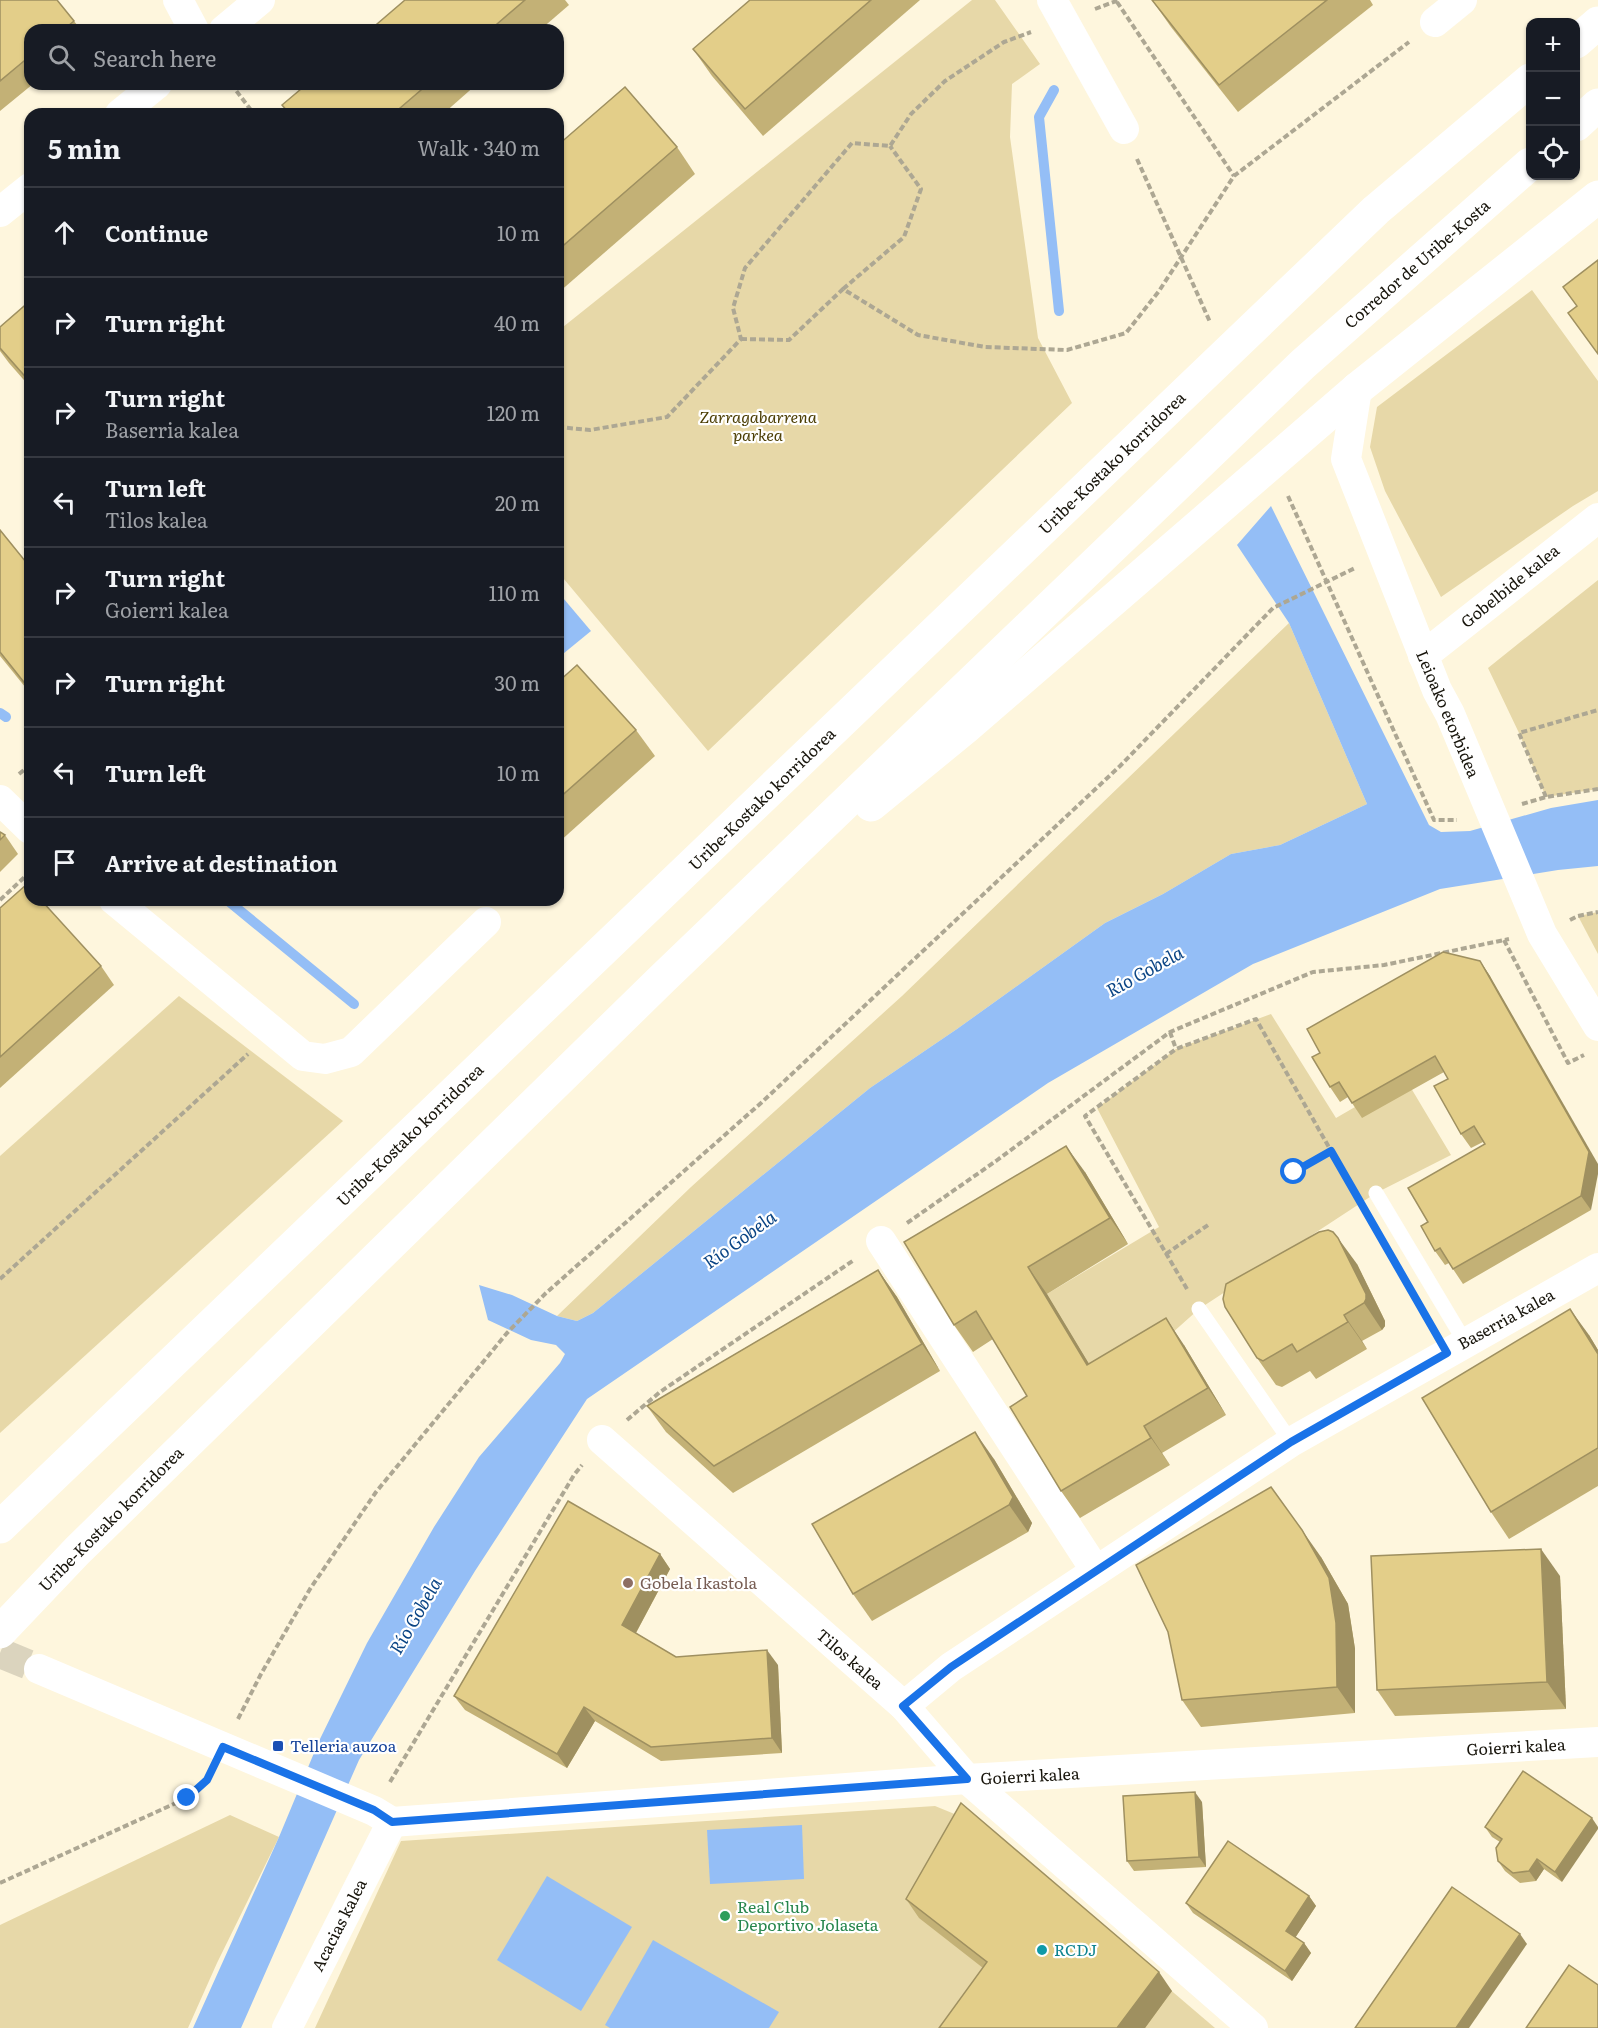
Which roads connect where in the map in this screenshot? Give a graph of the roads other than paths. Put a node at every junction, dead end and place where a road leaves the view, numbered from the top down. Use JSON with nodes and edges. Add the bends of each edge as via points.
{"nodes":[{"id":1,"x":178,"y":0,"type":"edge"},
{"id":2,"x":260,"y":0,"type":"edge"},
{"id":3,"x":1462,"y":0,"type":"edge"},
{"id":4,"x":1058,"y":10,"type":"edge"},
{"id":5,"x":1435,"y":22,"type":"road end"},
{"id":6,"x":1598,"y":23,"type":"edge"},
{"id":7,"x":191,"y":24,"type":"edge"},
{"id":8,"x":231,"y":24,"type":"edge"},
{"id":9,"x":1580,"y":38,"type":"edge"},
{"id":10,"x":1526,"y":83,"type":"edge"},
{"id":11,"x":150,"y":90,"type":"edge"},
{"id":12,"x":1598,"y":105,"type":"edge"},
{"id":13,"x":127,"y":108,"type":"edge"},
{"id":14,"x":1580,"y":121,"type":"edge"},
{"id":15,"x":1124,"y":129,"type":"dead end"},
{"id":16,"x":1526,"y":168,"type":"edge"},
{"id":17,"x":24,"y":193,"type":"edge"},
{"id":18,"x":1598,"y":197,"type":"edge"},
{"id":19,"x":0,"y":212,"type":"edge"},
{"id":20,"x":1357,"y":389,"type":"junction"},
{"id":21,"x":1598,"y":518,"type":"edge"},
{"id":22,"x":1423,"y":656,"type":"junction"},
{"id":23,"x":0,"y":800,"type":"edge"},
{"id":24,"x":24,"y":823,"type":"edge"},
{"id":25,"x":121,"y":906,"type":"edge"},
{"id":26,"x":486,"y":922,"type":"dead end"},
{"id":27,"x":662,"y":979,"type":"junction"},
{"id":28,"x":1598,"y":1026,"type":"edge"},
{"id":29,"x":1377,"y":1192,"type":"dead end"},
{"id":30,"x":881,"y":1241,"type":"dead end"},
{"id":31,"x":1598,"y":1268,"type":"edge"},
{"id":32,"x":1199,"y":1309,"type":"road end"},
{"id":33,"x":1465,"y":1342,"type":"junction"},
{"id":34,"x":602,"y":1440,"type":"dead end"},
{"id":35,"x":1291,"y":1442,"type":"junction"},
{"id":36,"x":1,"y":1526,"type":"edge"},
{"id":37,"x":1096,"y":1571,"type":"junction"},
{"id":38,"x":0,"y":1632,"type":"edge"},
{"id":39,"x":39,"y":1669,"type":"tunnel mouth"},
{"id":40,"x":903,"y":1706,"type":"junction"},
{"id":41,"x":1598,"y":1742,"type":"edge"},
{"id":42,"x":967,"y":1779,"type":"junction"},
{"id":43,"x":383,"y":1816,"type":"junction"},
{"id":44,"x":287,"y":2028,"type":"edge"},
{"id":45,"x":1253,"y":2028,"type":"edge"}],
"edges":[{"from":1,"to":7,"type":"street"},
{"from":2,"to":8,"type":"street"},
{"from":3,"to":5,"type":"street"},
{"from":4,"to":15,"type":"street"},
{"from":6,"to":9,"type":"main road"},
{"from":10,"to":36,"type":"main road","name":"Uribe-Kostako korridorea","via":[[1376,210]]},
{"from":11,"to":13,"type":"street"},
{"from":12,"to":14,"type":"main road"},
{"from":16,"to":27,"type":"main road","name":"Corredor de Uribe-Kosta","via":[[1304,364]]},
{"from":17,"to":19,"type":"street"},
{"from":18,"to":20,"type":"main road"},
{"from":20,"to":22,"type":"street","name":"Leioako etorbidea","via":[[1346,459]]},
{"from":20,"to":27,"type":"main road","via":[[964,728]]},
{"from":21,"to":22,"type":"street","name":"Gobelbide kalea"},
{"from":22,"to":28,"type":"street","name":"Leioako etorbidea","via":[[1542,934]]},
{"from":23,"to":24,"type":"street"},
{"from":25,"to":26,"type":"street","via":[[303,1056],[325,1059],[351,1052]]},
{"from":27,"to":38,"type":"main road","name":"Uribe-Kostako korridorea","via":[[77,1551]]},
{"from":29,"to":33,"type":"lane"},
{"from":30,"to":37,"type":"street"},
{"from":31,"to":33,"type":"street","name":"Baserria kalea"},
{"from":32,"to":35,"type":"lane"},
{"from":33,"to":35,"type":"street","name":"Baserria kalea"},
{"from":34,"to":40,"type":"street","name":"Tilos kalea"},
{"from":35,"to":37,"type":"street","name":"Baserria kalea"},
{"from":37,"to":40,"type":"street","name":"Baserria kalea","via":[[951,1667]]},
{"from":39,"to":43,"type":"street"},
{"from":40,"to":42,"type":"street","name":"Tilos kalea"},
{"from":41,"to":42,"type":"street","name":"Goierri kalea"},
{"from":42,"to":43,"type":"street","name":"Goierri kalea"},
{"from":42,"to":45,"type":"street","name":"Tilos kalea"},
{"from":43,"to":44,"type":"street","name":"Acacias kalea"}]}
